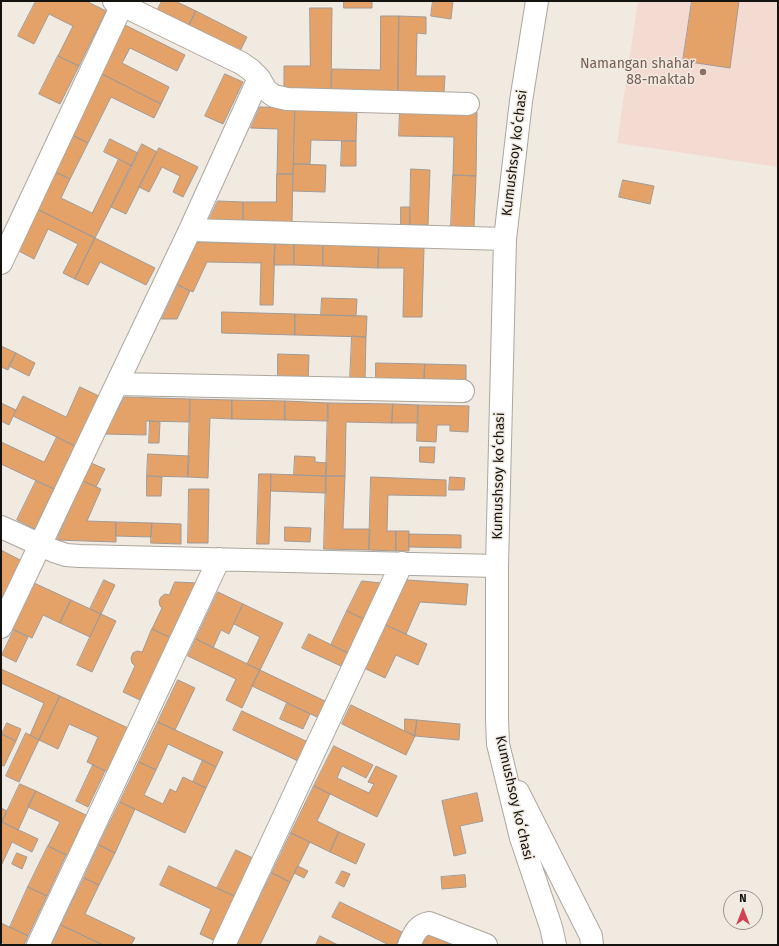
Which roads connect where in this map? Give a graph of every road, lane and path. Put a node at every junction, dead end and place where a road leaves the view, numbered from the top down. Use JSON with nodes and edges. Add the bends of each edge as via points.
{"nodes":[{"id":1,"x":537,"y":1,"type":"edge"},
{"id":2,"x":118,"y":3,"type":"edge"},
{"id":3,"x":258,"y":78,"type":"junction"},
{"id":4,"x":468,"y":104,"type":"dead end"},
{"id":5,"x":190,"y":230,"type":"junction"},
{"id":6,"x":505,"y":239,"type":"junction"},
{"id":7,"x":1,"y":263,"type":"edge"},
{"id":8,"x":117,"y":384,"type":"junction"},
{"id":9,"x":463,"y":391,"type":"dead end"},
{"id":10,"x":1,"y":528,"type":"edge"},
{"id":11,"x":40,"y":545,"type":"junction"},
{"id":12,"x":219,"y":559,"type":"junction"},
{"id":13,"x":402,"y":564,"type":"junction"},
{"id":14,"x":497,"y":566,"type":"junction"},
{"id":15,"x":1,"y":626,"type":"edge"},
{"id":16,"x":505,"y":770,"type":"junction"},
{"id":17,"x":38,"y":945,"type":"edge"},
{"id":18,"x":224,"y":945,"type":"edge"},
{"id":19,"x":409,"y":945,"type":"edge"},
{"id":20,"x":486,"y":945,"type":"edge"},
{"id":21,"x":555,"y":945,"type":"edge"},
{"id":22,"x":592,"y":945,"type":"edge"}],
"edges":[{"from":1,"to":6,"type":"street","name":"Kumushsoy koʻchasi","via":[[520,101]]},
{"from":2,"to":3,"type":"street","via":[[241,63]]},
{"from":2,"to":7,"type":"street"},
{"from":3,"to":4,"type":"street","via":[[266,90],[287,100]]},
{"from":3,"to":5,"type":"street"},
{"from":5,"to":6,"type":"street"},
{"from":5,"to":8,"type":"street"},
{"from":6,"to":14,"type":"street","name":"Kumushsoy koʻchasi"},
{"from":8,"to":9,"type":"street"},
{"from":8,"to":11,"type":"street"},
{"from":10,"to":11,"type":"street"},
{"from":11,"to":12,"type":"street","via":[[66,555]]},
{"from":11,"to":15,"type":"street"},
{"from":12,"to":13,"type":"street"},
{"from":12,"to":17,"type":"street"},
{"from":13,"to":14,"type":"street"},
{"from":13,"to":18,"type":"street"},
{"from":14,"to":16,"type":"street","name":"Kumushsoy koʻchasi","via":[[497,719],[498,744]]},
{"from":16,"to":21,"type":"street","name":"Kumushsoy koʻchasi","via":[[520,838]]},
{"from":16,"to":22,"type":"street","via":[[523,800],[591,936]]},
{"from":19,"to":20,"type":"street","via":[[419,926],[429,923]]}]}
